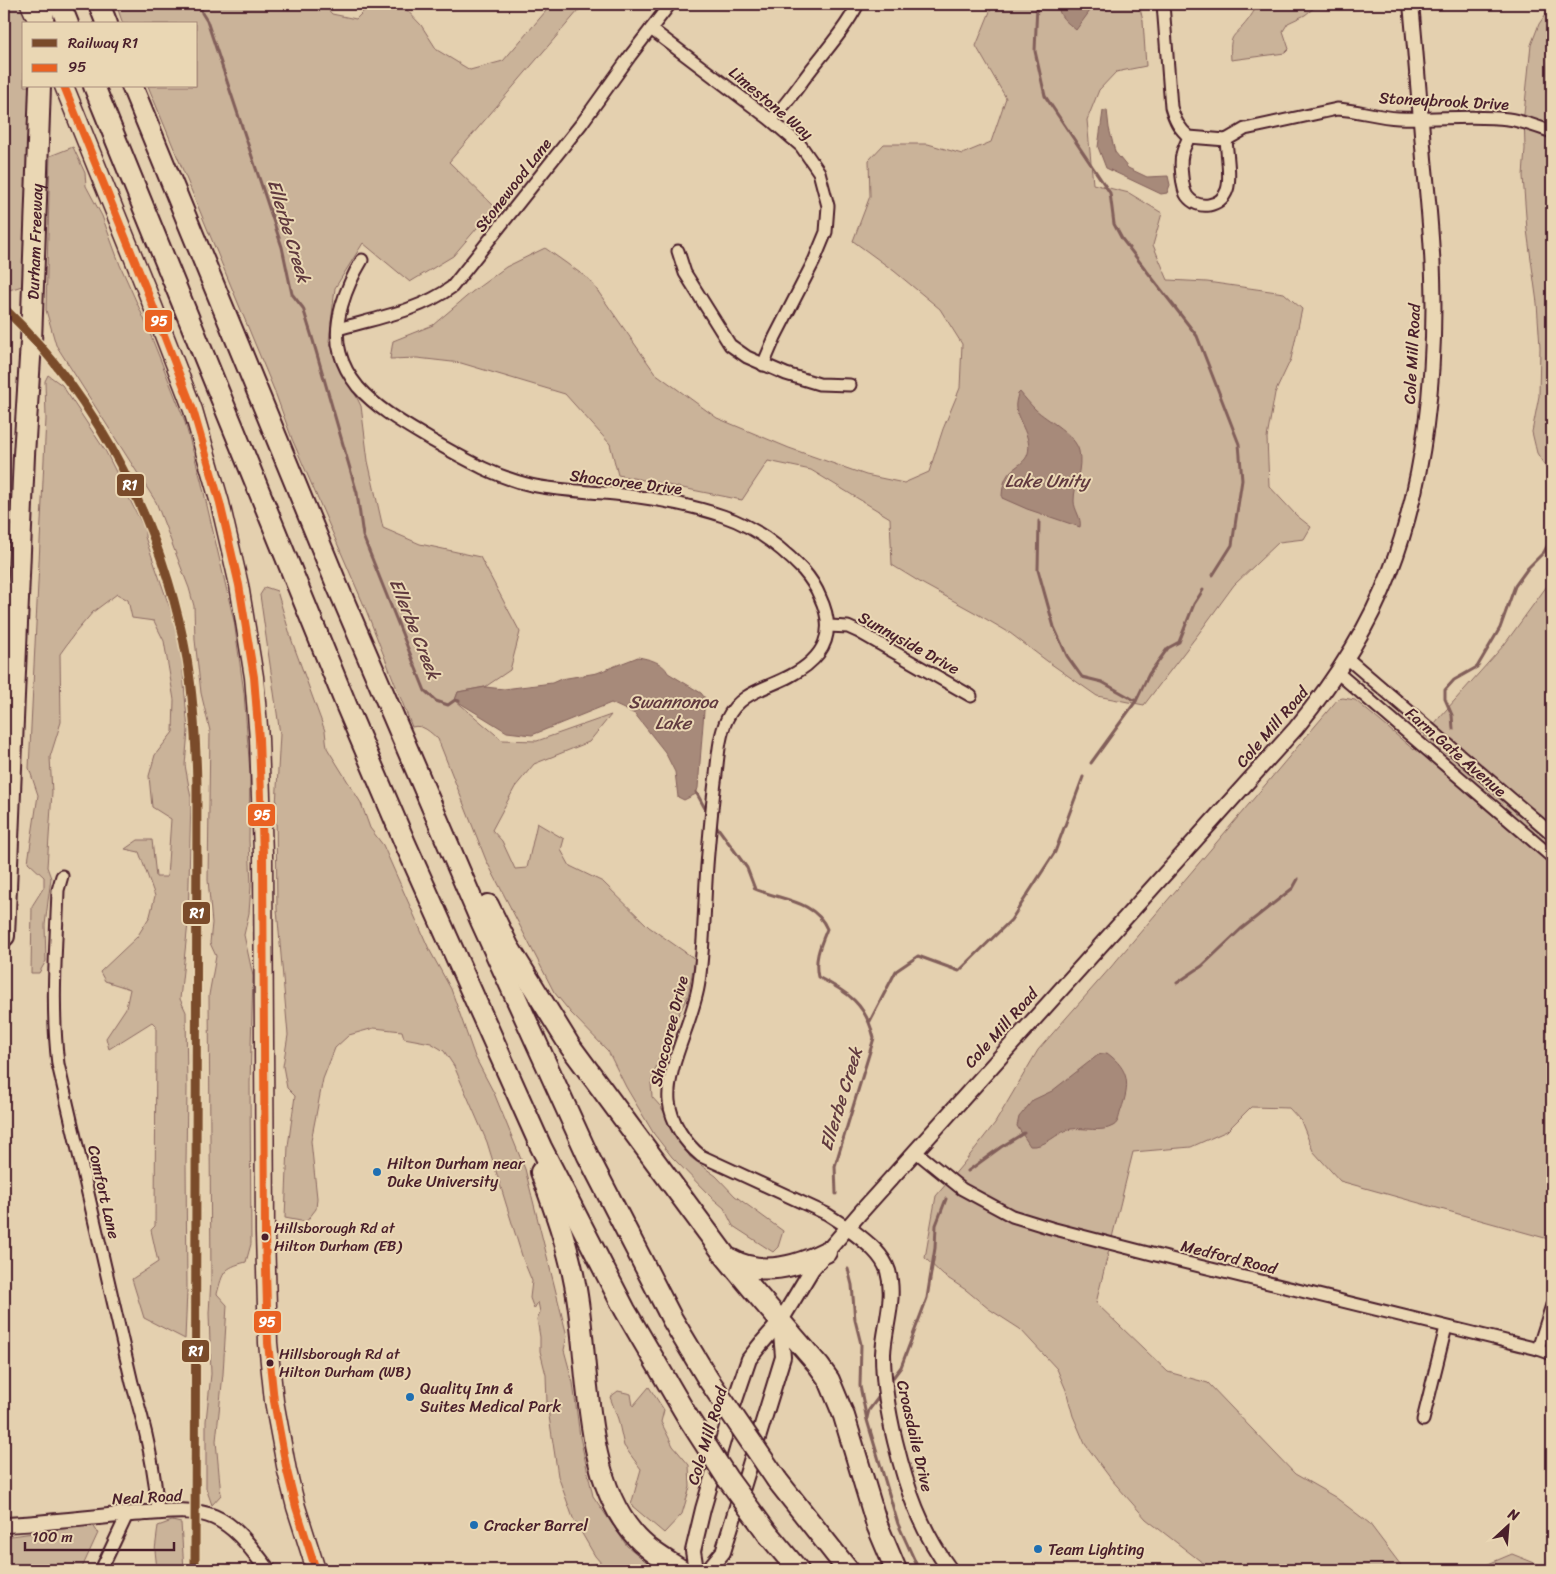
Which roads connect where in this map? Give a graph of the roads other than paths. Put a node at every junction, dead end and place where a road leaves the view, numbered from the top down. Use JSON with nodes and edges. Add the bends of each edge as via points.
{"nodes":[{"id":1,"x":30,"y":4,"type":"edge"},
{"id":2,"x":44,"y":4,"type":"edge"},
{"id":3,"x":60,"y":4,"type":"edge"},
{"id":4,"x":99,"y":4,"type":"edge"},
{"id":5,"x":670,"y":4,"type":"edge"},
{"id":6,"x":858,"y":4,"type":"edge"},
{"id":7,"x":1163,"y":4,"type":"edge"},
{"id":8,"x":1411,"y":4,"type":"edge"},
{"id":9,"x":38,"y":22,"type":"edge"},
{"id":10,"x":43,"y":22,"type":"edge"},
{"id":11,"x":67,"y":22,"type":"edge"},
{"id":12,"x":106,"y":22,"type":"edge"},
{"id":13,"x":651,"y":29,"type":"junction"},
{"id":14,"x":40,"y":88,"type":"edge"},
{"id":15,"x":65,"y":88,"type":"edge"},
{"id":16,"x":95,"y":88,"type":"edge"},
{"id":17,"x":133,"y":88,"type":"edge"},
{"id":18,"x":1421,"y":118,"type":"junction"},
{"id":19,"x":772,"y":120,"type":"junction"},
{"id":20,"x":1552,"y":132,"type":"edge"},
{"id":21,"x":1189,"y":137,"type":"junction"},
{"id":22,"x":1226,"y":140,"type":"junction"},
{"id":23,"x":678,"y":251,"type":"dead end"},
{"id":24,"x":362,"y":260,"type":"dead end"},
{"id":25,"x":338,"y":329,"type":"junction"},
{"id":26,"x":763,"y":365,"type":"junction"},
{"id":27,"x":850,"y":385,"type":"dead end"},
{"id":28,"x":829,"y":626,"type":"junction"},
{"id":29,"x":1347,"y":658,"type":"junction"},
{"id":30,"x":1338,"y":673,"type":"junction"},
{"id":31,"x":971,"y":696,"type":"dead end"},
{"id":32,"x":1552,"y":834,"type":"edge"},
{"id":33,"x":450,"y":852,"type":"junction"},
{"id":34,"x":1552,"y":857,"type":"edge"},
{"id":35,"x":62,"y":876,"type":"dead end"},
{"id":36,"x":4,"y":936,"type":"edge"},
{"id":37,"x":523,"y":1104,"type":"junction"},
{"id":38,"x":915,"y":1151,"type":"junction"},
{"id":39,"x":847,"y":1227,"type":"junction"},
{"id":40,"x":826,"y":1252,"type":"junction"},
{"id":41,"x":726,"y":1256,"type":"junction"},
{"id":42,"x":1552,"y":1305,"type":"edge"},
{"id":43,"x":780,"y":1322,"type":"junction"},
{"id":44,"x":1446,"y":1327,"type":"junction"},
{"id":45,"x":1538,"y":1349,"type":"junction"},
{"id":46,"x":1552,"y":1354,"type":"edge"},
{"id":47,"x":1423,"y":1420,"type":"dead end"},
{"id":48,"x":158,"y":1513,"type":"junction"},
{"id":49,"x":127,"y":1514,"type":"junction"},
{"id":50,"x":4,"y":1524,"type":"edge"},
{"id":51,"x":312,"y":1569,"type":"edge"},
{"id":52,"x":100,"y":1570,"type":"edge"},
{"id":53,"x":268,"y":1570,"type":"edge"},
{"id":54,"x":681,"y":1570,"type":"edge"},
{"id":55,"x":696,"y":1570,"type":"edge"},
{"id":56,"x":708,"y":1570,"type":"edge"},
{"id":57,"x":798,"y":1570,"type":"edge"},
{"id":58,"x":848,"y":1570,"type":"edge"},
{"id":59,"x":896,"y":1570,"type":"edge"},
{"id":60,"x":950,"y":1570,"type":"edge"}],
"edges":[{"from":1,"to":9,"type":"main road"},
{"from":2,"to":10,"type":"highway"},
{"from":3,"to":11,"type":"highway"},
{"from":4,"to":12,"type":"highway"},
{"from":5,"to":13,"type":"street","name":"Stonewood Lane"},
{"from":6,"to":19,"type":"street","via":[[832,45]]},
{"from":7,"to":21,"type":"street","via":[[1171,108],[1174,120]]},
{"from":8,"to":18,"type":"street","name":"Cole Mill Road"},
{"from":13,"to":19,"type":"street","name":"Limestone Way"},
{"from":13,"to":25,"type":"street","name":"Stonewood Lane","via":[[582,123],[452,287],[420,306]]},
{"from":14,"to":36,"type":"highway","name":"Durham Freeway"},
{"from":15,"to":51,"type":"main road","via":[[193,410],[220,503],[239,586],[254,677],[260,749],[268,1343],[274,1401],[287,1471]]},
{"from":16,"to":37,"type":"highway","via":[[348,707]]},
{"from":17,"to":33,"type":"highway"},
{"from":18,"to":20,"type":"street","name":"Stoneybrook Drive","via":[[1508,119]]},
{"from":18,"to":22,"type":"street","name":"Stoneybrook Drive","via":[[1397,118],[1337,109],[1245,129]]},
{"from":18,"to":29,"type":"street","name":"Cole Mill Road","via":[[1434,308],[1426,422],[1409,512],[1396,558],[1372,613]]},
{"from":19,"to":26,"type":"street","name":"Limestone Way","via":[[802,146],[818,172],[828,206],[826,232]]},
{"from":21,"to":22,"type":"street"},
{"from":21,"to":22,"type":"street","via":[[1182,155],[1183,188],[1192,202],[1208,206],[1219,201],[1228,188]]},
{"from":23,"to":26,"type":"street","via":[[685,273],[730,344]]},
{"from":24,"to":25,"type":"street","name":"Shoccoree Drive","via":[[352,278]]},
{"from":25,"to":28,"type":"street","name":"Shoccoree Drive","via":[[340,354],[358,386],[405,425],[471,463],[518,481],[551,489],[670,502],[739,522],[768,540],[803,570],[822,601]]},
{"from":26,"to":27,"type":"street","via":[[818,384]]},
{"from":28,"to":31,"type":"street","name":"Sunnyside Drive","via":[[848,627],[859,632]]},
{"from":28,"to":39,"type":"street","name":"Shoccoree Drive","via":[[822,647],[804,667],[789,677],[750,693],[739,701],[726,722],[720,743],[713,803],[699,981],[670,1083],[669,1102],[688,1143],[701,1156],[827,1214]]},
{"from":29,"to":30,"type":"street","name":"Cole Mill Road"},
{"from":29,"to":32,"type":"street","name":"Farm Gate Avenue"},
{"from":30,"to":34,"type":"street","name":"Farm Gate Avenue"},
{"from":30,"to":38,"type":"street","name":"Cole Mill Road","via":[[1256,773]]},
{"from":33,"to":41,"type":"highway","via":[[473,874],[508,946],[570,1046]]},
{"from":33,"to":58,"type":"highway","bridge":true,"via":[[588,1156],[672,1319],[708,1379],[777,1480]]},
{"from":35,"to":48,"type":"street","name":"Comfort Lane","via":[[58,890],[54,1001],[58,1064],[154,1472]]},
{"from":37,"to":54,"type":"highway","via":[[575,1284],[592,1424],[607,1490],[633,1534]]},
{"from":37,"to":57,"type":"highway","bridge":true,"via":[[560,1185],[625,1310],[687,1416],[727,1478]]},
{"from":38,"to":39,"type":"street","name":"Cole Mill Road"},
{"from":38,"to":44,"type":"street","name":"Medford Road","via":[[962,1189],[1012,1216],[1179,1262]]},
{"from":39,"to":40,"type":"street","name":"Cole Mill Road"},
{"from":39,"to":60,"type":"street","name":"Croasdaile Drive","via":[[875,1250],[888,1272],[891,1293],[883,1373],[892,1427],[916,1513],[930,1542]]},
{"from":40,"to":41,"type":"highway","via":[[804,1262],[764,1270],[746,1267]]},
{"from":40,"to":43,"type":"street","name":"Cole Mill Road"},
{"from":41,"to":43,"type":"highway"},
{"from":42,"to":45,"type":"street"},
{"from":43,"to":55,"type":"street","name":"Cole Mill Road","via":[[749,1359],[739,1388],[693,1551]]},
{"from":43,"to":56,"type":"street","via":[[783,1357],[723,1552]]},
{"from":43,"to":59,"type":"highway","via":[[829,1380],[877,1526]]},
{"from":44,"to":45,"type":"street","name":"Medford Road"},
{"from":44,"to":47,"type":"street"},
{"from":45,"to":46,"type":"street","name":"Medford Road"},
{"from":48,"to":49,"type":"street","name":"Neal Road"},
{"from":48,"to":53,"type":"street","name":"Neal Road","via":[[196,1512],[215,1517],[241,1537]]},
{"from":49,"to":50,"type":"street","name":"Neal Road"},
{"from":49,"to":52,"type":"street"}]}
